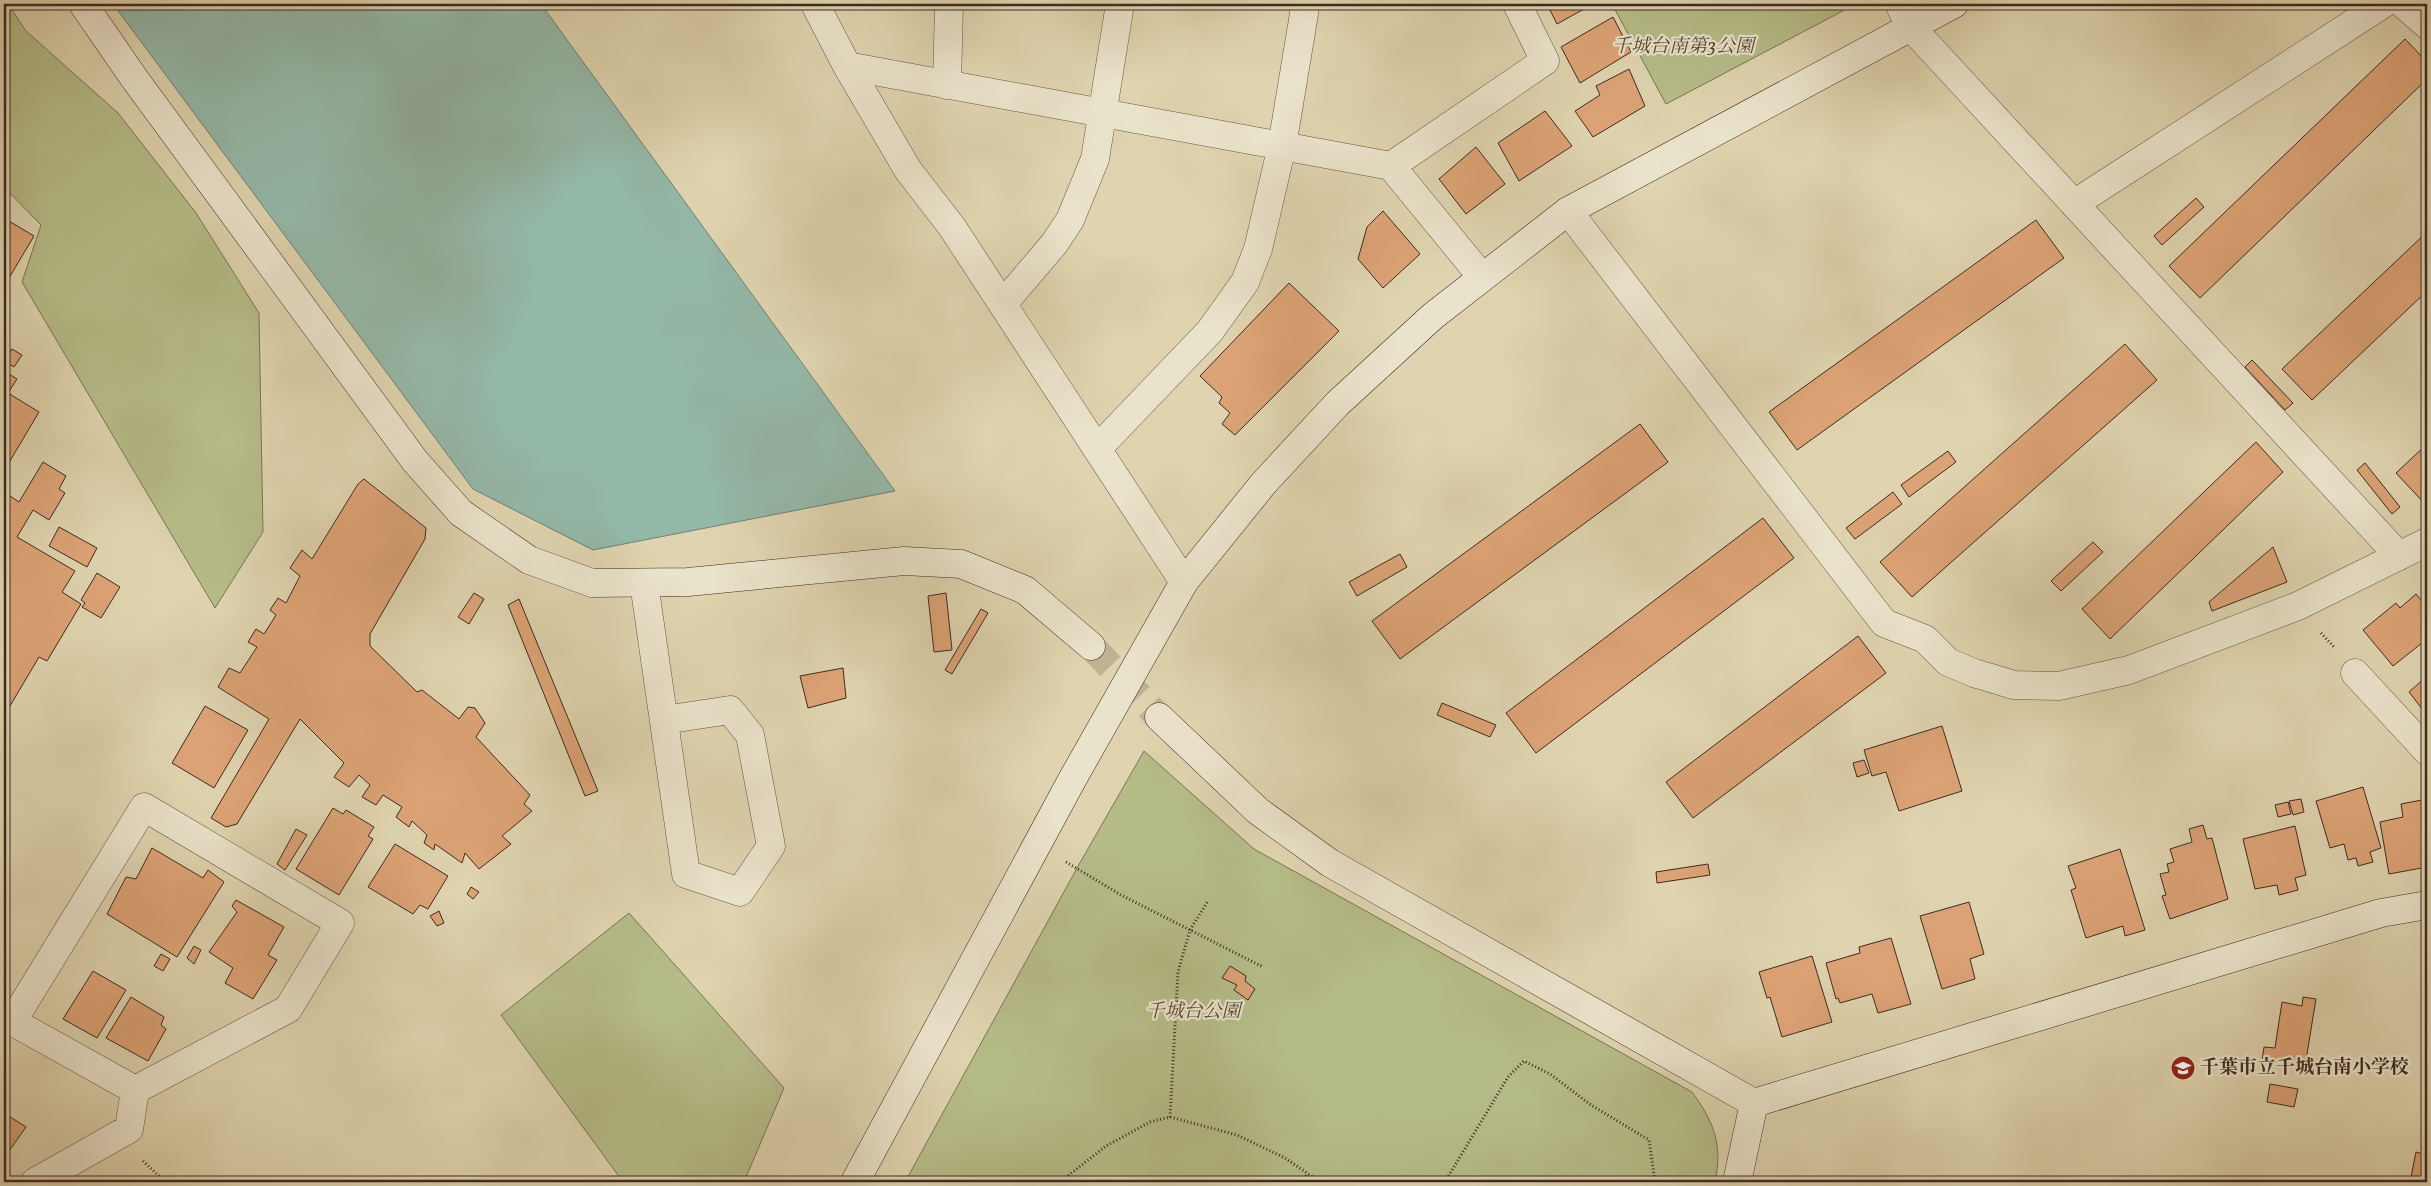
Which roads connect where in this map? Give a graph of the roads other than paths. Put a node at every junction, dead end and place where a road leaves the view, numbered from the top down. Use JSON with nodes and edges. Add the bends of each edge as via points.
{"nodes":[{"id":1,"x":83,"y":4,"type":"edge"},
{"id":2,"x":815,"y":4,"type":"edge"},
{"id":3,"x":949,"y":4,"type":"edge"},
{"id":4,"x":1120,"y":4,"type":"edge"},
{"id":5,"x":1304,"y":4,"type":"edge"},
{"id":6,"x":1517,"y":4,"type":"edge"},
{"id":7,"x":1954,"y":4,"type":"edge"},
{"id":8,"x":2383,"y":4,"type":"edge"},
{"id":9,"x":2403,"y":4,"type":"edge"},
{"id":10,"x":1904,"y":15,"type":"edge"},
{"id":11,"x":2427,"y":24,"type":"edge"},
{"id":12,"x":847,"y":66,"type":"junction"},
{"id":13,"x":947,"y":84,"type":"junction"},
{"id":14,"x":1101,"y":113,"type":"junction"},
{"id":15,"x":1282,"y":146,"type":"junction"},
{"id":16,"x":1391,"y":166,"type":"junction"},
{"id":17,"x":2074,"y":204,"type":"junction"},
{"id":18,"x":1568,"y":211,"type":"junction"},
{"id":19,"x":1482,"y":277,"type":"junction"},
{"id":20,"x":1003,"y":304,"type":"junction"},
{"id":21,"x":1097,"y":449,"type":"junction"},
{"id":22,"x":2427,"y":542,"type":"edge"},
{"id":23,"x":2399,"y":556,"type":"junction"},
{"id":24,"x":1184,"y":582,"type":"junction"},
{"id":25,"x":644,"y":583,"type":"junction"},
{"id":26,"x":1091,"y":646,"type":"tunnel mouth"},
{"id":27,"x":2355,"y":673,"type":"road end"},
{"id":28,"x":1159,"y":717,"type":"tunnel mouth"},
{"id":29,"x":664,"y":720,"type":"junction"},
{"id":30,"x":2427,"y":751,"type":"edge"},
{"id":31,"x":2427,"y":905,"type":"edge"},
{"id":32,"x":8,"y":1020,"type":"edge"},
{"id":33,"x":135,"y":1090,"type":"junction"},
{"id":34,"x":1754,"y":1103,"type":"junction"},
{"id":35,"x":36,"y":1182,"type":"edge"},
{"id":36,"x":855,"y":1182,"type":"edge"},
{"id":37,"x":1737,"y":1182,"type":"edge"}],
"edges":[{"from":1,"to":25,"type":"street","via":[[415,461],[460,513],[529,560],[592,583]]},
{"from":2,"to":12,"type":"street"},
{"from":3,"to":13,"type":"street"},
{"from":4,"to":14,"type":"street"},
{"from":5,"to":15,"type":"street"},
{"from":6,"to":16,"type":"street","via":[[1545,61]]},
{"from":7,"to":10,"type":"street"},
{"from":8,"to":17,"type":"street"},
{"from":9,"to":11,"type":"street"},
{"from":10,"to":17,"type":"street"},
{"from":10,"to":18,"type":"street"},
{"from":12,"to":13,"type":"street"},
{"from":12,"to":20,"type":"street","via":[[908,170],[952,227]]},
{"from":13,"to":14,"type":"street"},
{"from":14,"to":15,"type":"street"},
{"from":14,"to":20,"type":"street","via":[[1095,159],[1070,220]]},
{"from":15,"to":16,"type":"street"},
{"from":15,"to":21,"type":"street","via":[[1258,249],[1245,282],[1210,331]]},
{"from":16,"to":19,"type":"street"},
{"from":17,"to":23,"type":"street"},
{"from":18,"to":19,"type":"street"},
{"from":18,"to":23,"type":"street","via":[[1884,623],[1925,639],[1948,662],[1974,673],[2014,685],[2059,686],[2129,670],[2298,606]]},
{"from":19,"to":24,"type":"street","via":[[1432,316],[1338,403],[1263,484]]},
{"from":20,"to":21,"type":"street"},
{"from":21,"to":24,"type":"street"},
{"from":22,"to":23,"type":"street"},
{"from":24,"to":36,"type":"street","via":[[1073,778]]},
{"from":25,"to":26,"type":"street","via":[[688,582],[904,561],[961,564],[1025,590]]},
{"from":25,"to":29,"type":"street"},
{"from":27,"to":30,"type":"street"},
{"from":28,"to":34,"type":"street","via":[[1258,811],[1330,863]]},
{"from":29,"to":29,"type":"street","via":[[686,874],[740,892],[771,846],[750,735],[730,710]]},
{"from":31,"to":34,"type":"street","via":[[2381,913]]},
{"from":32,"to":33,"type":"street"},
{"from":32,"to":33,"type":"street","via":[[144,808],[340,923],[288,1010]]},
{"from":33,"to":35,"type":"street","via":[[130,1129]]},
{"from":34,"to":37,"type":"street"}]}
